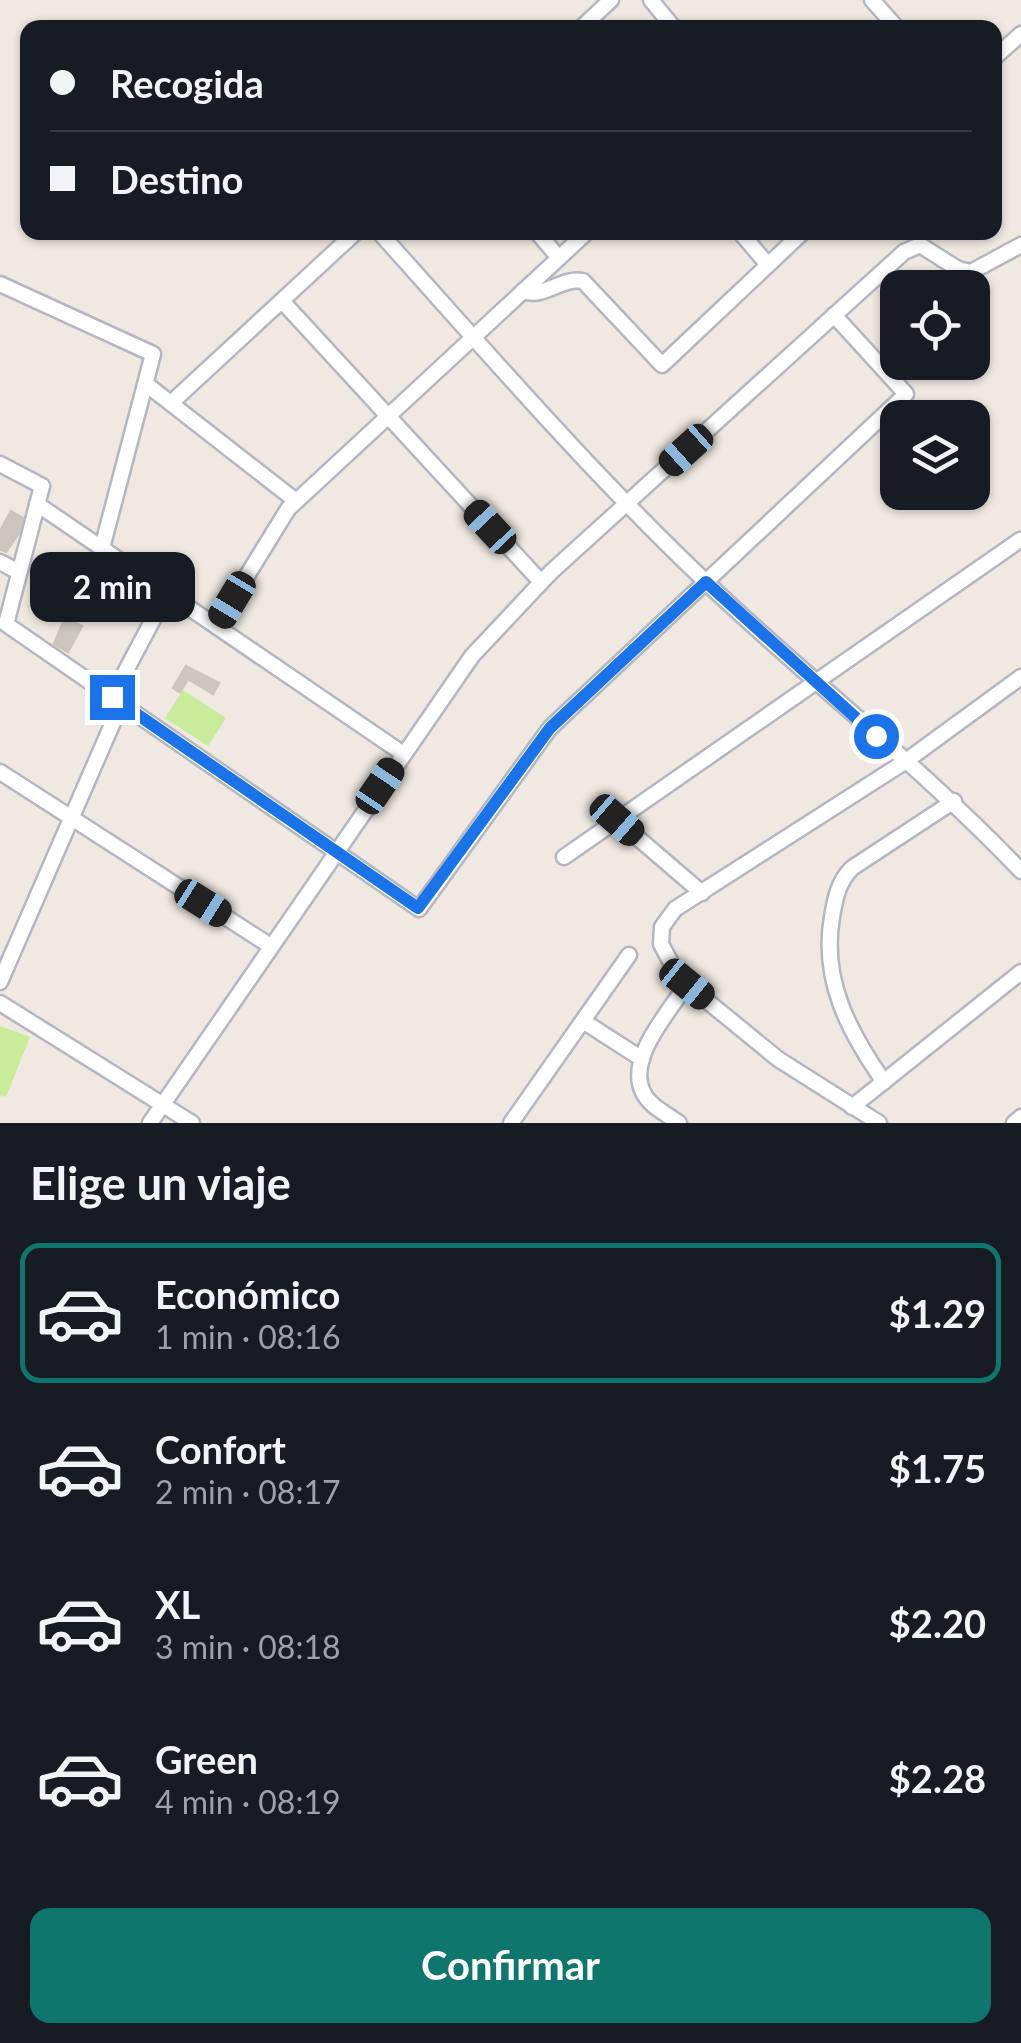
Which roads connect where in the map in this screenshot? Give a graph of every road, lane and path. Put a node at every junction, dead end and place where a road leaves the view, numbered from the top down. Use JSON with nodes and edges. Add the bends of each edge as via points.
{"nodes":[{"id":1,"x":611,"y":0,"type":"edge"},
{"id":2,"x":651,"y":0,"type":"edge"},
{"id":3,"x":872,"y":0,"type":"edge"},
{"id":4,"x":590,"y":20,"type":"edge"},
{"id":5,"x":667,"y":20,"type":"edge"},
{"id":6,"x":890,"y":20,"type":"edge"},
{"id":7,"x":1021,"y":34,"type":"edge"},
{"id":8,"x":1002,"y":51,"type":"edge"},
{"id":9,"x":347,"y":240,"type":"edge"},
{"id":10,"x":386,"y":240,"type":"edge"},
{"id":11,"x":544,"y":240,"type":"edge"},
{"id":12,"x":578,"y":240,"type":"edge"},
{"id":13,"x":747,"y":240,"type":"edge"},
{"id":14,"x":795,"y":240,"type":"edge"},
{"id":15,"x":1021,"y":245,"type":"edge"},
{"id":16,"x":559,"y":258,"type":"junction"},
{"id":17,"x":768,"y":266,"type":"junction"},
{"id":18,"x":0,"y":284,"type":"edge"},
{"id":19,"x":524,"y":291,"type":"junction"},
{"id":20,"x":282,"y":301,"type":"junction"},
{"id":21,"x":834,"y":315,"type":"junction"},
{"id":22,"x":474,"y":337,"type":"junction"},
{"id":23,"x":146,"y":384,"type":"junction"},
{"id":24,"x":171,"y":403,"type":"junction"},
{"id":25,"x":388,"y":416,"type":"junction"},
{"id":26,"x":0,"y":464,"type":"edge"},
{"id":27,"x":296,"y":501,"type":"junction"},
{"id":28,"x":37,"y":504,"type":"junction"},
{"id":29,"x":627,"y":504,"type":"junction"},
{"id":30,"x":1020,"y":540,"type":"edge"},
{"id":31,"x":102,"y":548,"type":"junction"},
{"id":32,"x":0,"y":562,"type":"edge"},
{"id":33,"x":19,"y":572,"type":"junction"},
{"id":34,"x":541,"y":582,"type":"junction"},
{"id":35,"x":706,"y":582,"type":"junction"},
{"id":36,"x":167,"y":592,"type":"junction"},
{"id":37,"x":216,"y":626,"type":"junction"},
{"id":38,"x":1021,"y":678,"type":"edge"},
{"id":39,"x":815,"y":684,"type":"junction"},
{"id":40,"x":116,"y":700,"type":"junction"},
{"id":41,"x":402,"y":753,"type":"junction"},
{"id":42,"x":906,"y":761,"type":"junction"},
{"id":43,"x":0,"y":772,"type":"edge"},
{"id":44,"x":954,"y":801,"type":"junction"},
{"id":45,"x":70,"y":820,"type":"junction"},
{"id":46,"x":617,"y":820,"type":"junction"},
{"id":47,"x":335,"y":851,"type":"junction"},
{"id":48,"x":564,"y":857,"type":"dead end"},
{"id":49,"x":1021,"y":871,"type":"edge"},
{"id":50,"x":702,"y":893,"type":"junction"},
{"id":51,"x":269,"y":945,"type":"junction"},
{"id":52,"x":629,"y":955,"type":"dead end"},
{"id":53,"x":1021,"y":972,"type":"edge"},
{"id":54,"x":0,"y":982,"type":"edge"},
{"id":55,"x":687,"y":984,"type":"junction"},
{"id":56,"x":0,"y":1002,"type":"edge"},
{"id":57,"x":583,"y":1022,"type":"junction"},
{"id":58,"x":642,"y":1059,"type":"junction"},
{"id":59,"x":884,"y":1082,"type":"junction"},
{"id":60,"x":161,"y":1102,"type":"junction"},
{"id":61,"x":852,"y":1108,"type":"junction"},
{"id":62,"x":1021,"y":1118,"type":"edge"},
{"id":63,"x":150,"y":1123,"type":"edge"},
{"id":64,"x":192,"y":1123,"type":"edge"},
{"id":65,"x":511,"y":1123,"type":"edge"},
{"id":66,"x":680,"y":1123,"type":"edge"},
{"id":67,"x":879,"y":1123,"type":"edge"},
{"id":68,"x":1014,"y":1123,"type":"edge"}],
"edges":[{"from":1,"to":4,"type":"street"},
{"from":2,"to":5,"type":"street"},
{"from":3,"to":6,"type":"street"},
{"from":7,"to":8,"type":"street"},
{"from":9,"to":20,"type":"street"},
{"from":10,"to":22,"type":"street"},
{"from":11,"to":16,"type":"street"},
{"from":12,"to":16,"type":"street"},
{"from":13,"to":17,"type":"street"},
{"from":14,"to":17,"type":"street"},
{"from":15,"to":21,"type":"street","via":[[970,272],[920,246],[904,252]]},
{"from":16,"to":19,"type":"street"},
{"from":17,"to":19,"type":"street","via":[[662,366],[589,284],[572,279],[536,294]]},
{"from":18,"to":23,"type":"street","via":[[153,354]]},
{"from":19,"to":22,"type":"street"},
{"from":20,"to":24,"type":"street"},
{"from":20,"to":25,"type":"street"},
{"from":21,"to":29,"type":"street"},
{"from":21,"to":35,"type":"street","via":[[906,394]]},
{"from":22,"to":25,"type":"street"},
{"from":22,"to":29,"type":"street"},
{"from":23,"to":24,"type":"street"},
{"from":23,"to":31,"type":"street"},
{"from":24,"to":27,"type":"street"},
{"from":25,"to":27,"type":"street"},
{"from":25,"to":34,"type":"street"},
{"from":26,"to":28,"type":"street","via":[[42,486]]},
{"from":27,"to":37,"type":"street"},
{"from":28,"to":31,"type":"street"},
{"from":28,"to":33,"type":"street"},
{"from":29,"to":34,"type":"street"},
{"from":29,"to":35,"type":"street"},
{"from":30,"to":39,"type":"street"},
{"from":31,"to":36,"type":"street"},
{"from":32,"to":33,"type":"street"},
{"from":33,"to":40,"type":"street","via":[[6,624]]},
{"from":34,"to":41,"type":"street","via":[[472,656]]},
{"from":35,"to":39,"type":"street"},
{"from":35,"to":47,"type":"street","via":[[550,728],[418,908]]},
{"from":36,"to":37,"type":"street"},
{"from":36,"to":40,"type":"street"},
{"from":37,"to":41,"type":"street"},
{"from":38,"to":42,"type":"street"},
{"from":39,"to":42,"type":"street"},
{"from":39,"to":46,"type":"street"},
{"from":40,"to":45,"type":"street"},
{"from":40,"to":47,"type":"street"},
{"from":41,"to":47,"type":"street"},
{"from":42,"to":44,"type":"street"},
{"from":42,"to":50,"type":"street"},
{"from":43,"to":45,"type":"street"},
{"from":44,"to":49,"type":"street"},
{"from":44,"to":59,"type":"street","via":[[852,868],[834,900],[828,968],[854,1035]]},
{"from":45,"to":51,"type":"street"},
{"from":45,"to":54,"type":"street"},
{"from":46,"to":48,"type":"street"},
{"from":46,"to":50,"type":"street"},
{"from":47,"to":51,"type":"street"},
{"from":50,"to":55,"type":"street","via":[[667,917],[660,936],[674,972]]},
{"from":51,"to":60,"type":"street"},
{"from":52,"to":57,"type":"street"},
{"from":53,"to":59,"type":"street"},
{"from":55,"to":58,"type":"street"},
{"from":55,"to":61,"type":"street","via":[[778,1059]]},
{"from":56,"to":60,"type":"street"},
{"from":57,"to":58,"type":"street"},
{"from":57,"to":65,"type":"street"},
{"from":58,"to":66,"type":"street","via":[[644,1094]]},
{"from":59,"to":61,"type":"street"},
{"from":60,"to":63,"type":"street"},
{"from":60,"to":64,"type":"street"},
{"from":61,"to":67,"type":"street"},
{"from":62,"to":68,"type":"street"}]}
